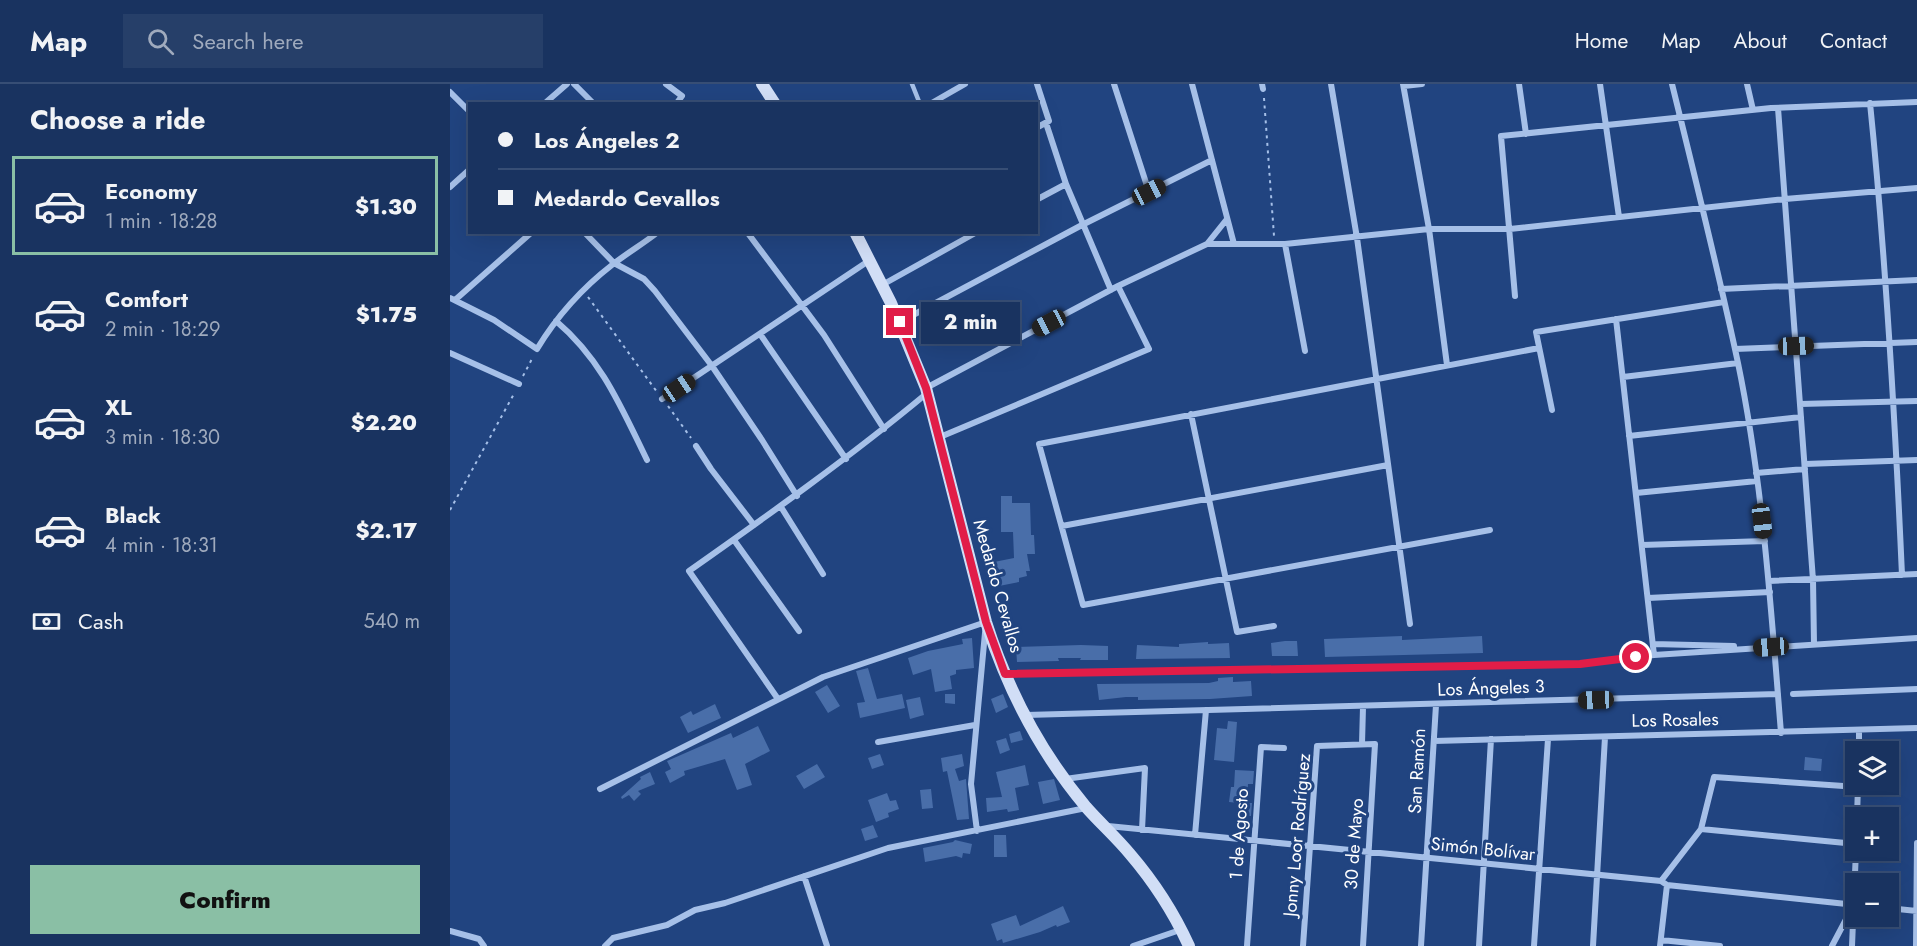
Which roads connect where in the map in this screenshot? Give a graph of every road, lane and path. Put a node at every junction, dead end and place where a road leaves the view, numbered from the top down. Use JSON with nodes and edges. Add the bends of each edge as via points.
{"nodes":[{"id":1,"x":567,"y":84,"type":"edge"},
{"id":2,"x":574,"y":84,"type":"edge"},
{"id":3,"x":666,"y":84,"type":"edge"},
{"id":4,"x":762,"y":84,"type":"edge"},
{"id":5,"x":912,"y":84,"type":"edge"},
{"id":6,"x":965,"y":84,"type":"edge"},
{"id":7,"x":1037,"y":84,"type":"edge"},
{"id":8,"x":1114,"y":84,"type":"edge"},
{"id":9,"x":1192,"y":84,"type":"edge"},
{"id":10,"x":1331,"y":84,"type":"edge"},
{"id":11,"x":1422,"y":84,"type":"edge"},
{"id":12,"x":1519,"y":84,"type":"edge"},
{"id":13,"x":1600,"y":84,"type":"edge"},
{"id":14,"x":1672,"y":84,"type":"edge"},
{"id":15,"x":1747,"y":84,"type":"edge"},
{"id":16,"x":1403,"y":85,"type":"edge"},
{"id":17,"x":1263,"y":86,"type":"edge"},
{"id":18,"x":450,"y":92,"type":"edge"},
{"id":19,"x":546,"y":102,"type":"edge"},
{"id":20,"x":592,"y":102,"type":"edge"},
{"id":21,"x":678,"y":102,"type":"edge"},
{"id":22,"x":774,"y":102,"type":"edge"},
{"id":23,"x":919,"y":102,"type":"edge"},
{"id":24,"x":934,"y":102,"type":"edge"},
{"id":25,"x":1917,"y":102,"type":"edge"},
{"id":26,"x":1870,"y":103,"type":"junction"},
{"id":27,"x":1778,"y":108,"type":"junction"},
{"id":28,"x":468,"y":110,"type":"edge"},
{"id":29,"x":1753,"y":110,"type":"junction"},
{"id":30,"x":1680,"y":117,"type":"junction"},
{"id":31,"x":1046,"y":123,"type":"junction"},
{"id":32,"x":1606,"y":125,"type":"junction"},
{"id":33,"x":1038,"y":127,"type":"edge"},
{"id":34,"x":1526,"y":134,"type":"junction"},
{"id":35,"x":1212,"y":160,"type":"junction"},
{"id":36,"x":468,"y":171,"type":"edge"},
{"id":37,"x":1066,"y":184,"type":"junction"},
{"id":38,"x":450,"y":187,"type":"edge"},
{"id":39,"x":1917,"y":188,"type":"edge"},
{"id":40,"x":1879,"y":191,"type":"junction"},
{"id":41,"x":1149,"y":192,"type":"junction"},
{"id":42,"x":1038,"y":199,"type":"edge"},
{"id":43,"x":1785,"y":199,"type":"junction"},
{"id":44,"x":1702,"y":208,"type":"junction"},
{"id":45,"x":1620,"y":217,"type":"junction"},
{"id":46,"x":1227,"y":219,"type":"junction"},
{"id":47,"x":1082,"y":225,"type":"junction"},
{"id":48,"x":1510,"y":229,"type":"junction"},
{"id":49,"x":1429,"y":230,"type":"junction"},
{"id":50,"x":530,"y":234,"type":"edge"},
{"id":51,"x":586,"y":234,"type":"edge"},
{"id":52,"x":655,"y":234,"type":"edge"},
{"id":53,"x":749,"y":234,"type":"edge"},
{"id":54,"x":856,"y":234,"type":"edge"},
{"id":55,"x":973,"y":234,"type":"edge"},
{"id":56,"x":1357,"y":238,"type":"junction"},
{"id":57,"x":1207,"y":244,"type":"junction"},
{"id":58,"x":1234,"y":244,"type":"junction"},
{"id":59,"x":1275,"y":244,"type":"junction"},
{"id":60,"x":1285,"y":244,"type":"junction"},
{"id":61,"x":870,"y":260,"type":"junction"},
{"id":62,"x":614,"y":263,"type":"junction"},
{"id":63,"x":1917,"y":280,"type":"edge"},
{"id":64,"x":1886,"y":282,"type":"junction"},
{"id":65,"x":882,"y":285,"type":"junction"},
{"id":66,"x":1118,"y":286,"type":"junction"},
{"id":67,"x":1791,"y":286,"type":"junction"},
{"id":68,"x":583,"y":290,"type":"junction"},
{"id":69,"x":1111,"y":290,"type":"junction"},
{"id":70,"x":1721,"y":290,"type":"junction"},
{"id":71,"x":1515,"y":296,"type":"dead end"},
{"id":72,"x":452,"y":299,"type":"edge"},
{"id":73,"x":1724,"y":302,"type":"junction"},
{"id":74,"x":802,"y":305,"type":"junction"},
{"id":75,"x":1616,"y":319,"type":"junction"},
{"id":76,"x":556,"y":321,"type":"junction"},
{"id":77,"x":900,"y":322,"type":"junction"},
{"id":78,"x":760,"y":334,"type":"junction"},
{"id":79,"x":1917,"y":342,"type":"edge"},
{"id":80,"x":1890,"y":343,"type":"junction"},
{"id":81,"x":1796,"y":346,"type":"junction"},
{"id":82,"x":1539,"y":348,"type":"junction"},
{"id":83,"x":1735,"y":349,"type":"junction"},
{"id":84,"x":1305,"y":351,"type":"dead end"},
{"id":85,"x":450,"y":353,"type":"edge"},
{"id":86,"x":531,"y":362,"type":"dead end"},
{"id":87,"x":1738,"y":363,"type":"junction"},
{"id":88,"x":1447,"y":365,"type":"junction"},
{"id":89,"x":712,"y":366,"type":"junction"},
{"id":90,"x":1623,"y":377,"type":"junction"},
{"id":91,"x":519,"y":384,"type":"junction"},
{"id":92,"x":926,"y":391,"type":"junction"},
{"id":93,"x":662,"y":399,"type":"junction"},
{"id":94,"x":1917,"y":400,"type":"edge"},
{"id":95,"x":1894,"y":401,"type":"junction"},
{"id":96,"x":1800,"y":404,"type":"junction"},
{"id":97,"x":1552,"y":410,"type":"dead end"},
{"id":98,"x":1191,"y":414,"type":"junction"},
{"id":99,"x":1801,"y":417,"type":"junction"},
{"id":100,"x":1748,"y":422,"type":"junction"},
{"id":101,"x":884,"y":429,"type":"junction"},
{"id":102,"x":1629,"y":436,"type":"junction"},
{"id":103,"x":940,"y":437,"type":"junction"},
{"id":104,"x":696,"y":446,"type":"joint"},
{"id":105,"x":846,"y":459,"type":"junction"},
{"id":106,"x":647,"y":460,"type":"dead end"},
{"id":107,"x":1917,"y":460,"type":"edge"},
{"id":108,"x":1897,"y":461,"type":"junction"},
{"id":109,"x":1388,"y":465,"type":"junction"},
{"id":110,"x":1805,"y":466,"type":"junction"},
{"id":111,"x":1756,"y":472,"type":"junction"},
{"id":112,"x":1757,"y":481,"type":"junction"},
{"id":113,"x":1636,"y":493,"type":"junction"},
{"id":114,"x":797,"y":496,"type":"junction"},
{"id":115,"x":1209,"y":498,"type":"junction"},
{"id":116,"x":781,"y":507,"type":"junction"},
{"id":117,"x":450,"y":510,"type":"edge"},
{"id":118,"x":754,"y":525,"type":"junction"},
{"id":119,"x":1062,"y":526,"type":"junction"},
{"id":120,"x":1490,"y":530,"type":"dead end"},
{"id":121,"x":734,"y":540,"type":"junction"},
{"id":122,"x":1765,"y":541,"type":"junction"},
{"id":123,"x":1642,"y":545,"type":"junction"},
{"id":124,"x":1400,"y":547,"type":"junction"},
{"id":125,"x":823,"y":574,"type":"dead end"},
{"id":126,"x":1917,"y":574,"type":"edge"},
{"id":127,"x":1902,"y":575,"type":"junction"},
{"id":128,"x":1226,"y":579,"type":"junction"},
{"id":129,"x":1813,"y":580,"type":"junction"},
{"id":130,"x":1769,"y":581,"type":"junction"},
{"id":131,"x":1770,"y":592,"type":"junction"},
{"id":132,"x":1648,"y":598,"type":"junction"},
{"id":133,"x":986,"y":622,"type":"junction"},
{"id":134,"x":1410,"y":624,"type":"dead end"},
{"id":135,"x":1274,"y":627,"type":"dead end"},
{"id":136,"x":799,"y":631,"type":"dead end"},
{"id":137,"x":1917,"y":638,"type":"edge"},
{"id":138,"x":1653,"y":644,"type":"junction"},
{"id":139,"x":1814,"y":645,"type":"junction"},
{"id":140,"x":1773,"y":647,"type":"junction"},
{"id":141,"x":1654,"y":655,"type":"junction"},
{"id":142,"x":1005,"y":674,"type":"junction"},
{"id":143,"x":1917,"y":689,"type":"edge"},
{"id":144,"x":1778,"y":694,"type":"junction"},
{"id":145,"x":1793,"y":694,"type":"dead end"},
{"id":146,"x":778,"y":699,"type":"junction"},
{"id":147,"x":1436,"y":705,"type":"junction"},
{"id":148,"x":1363,"y":707,"type":"junction"},
{"id":149,"x":1206,"y":710,"type":"junction"},
{"id":150,"x":1025,"y":715,"type":"junction"},
{"id":151,"x":975,"y":725,"type":"junction"},
{"id":152,"x":1917,"y":728,"type":"edge"},
{"id":153,"x":1859,"y":731,"type":"junction"},
{"id":154,"x":1781,"y":733,"type":"junction"},
{"id":155,"x":1605,"y":737,"type":"junction"},
{"id":156,"x":1548,"y":739,"type":"junction"},
{"id":157,"x":1491,"y":740,"type":"junction"},
{"id":158,"x":1434,"y":741,"type":"junction"},
{"id":159,"x":1859,"y":741,"type":"edge"},
{"id":160,"x":878,"y":742,"type":"dead end"},
{"id":161,"x":1362,"y":744,"type":"junction"},
{"id":162,"x":1376,"y":744,"type":"joint"},
{"id":163,"x":1284,"y":748,"type":"dead end"},
{"id":164,"x":1065,"y":779,"type":"junction"},
{"id":165,"x":1845,"y":785,"type":"edge"},
{"id":166,"x":600,"y":789,"type":"dead end"},
{"id":167,"x":1087,"y":808,"type":"junction"},
{"id":168,"x":1106,"y":826,"type":"junction"},
{"id":169,"x":1701,"y":829,"type":"junction"},
{"id":170,"x":1142,"y":830,"type":"junction"},
{"id":171,"x":976,"y":831,"type":"junction"},
{"id":172,"x":1195,"y":835,"type":"junction"},
{"id":173,"x":1253,"y":841,"type":"junction"},
{"id":174,"x":1845,"y":843,"type":"edge"},
{"id":175,"x":1917,"y":843,"type":"edge"},
{"id":176,"x":1309,"y":846,"type":"junction"},
{"id":177,"x":1369,"y":852,"type":"junction"},
{"id":178,"x":1427,"y":858,"type":"junction"},
{"id":179,"x":1484,"y":864,"type":"junction"},
{"id":180,"x":1539,"y":869,"type":"junction"},
{"id":181,"x":1598,"y":875,"type":"junction"},
{"id":182,"x":804,"y":876,"type":"junction"},
{"id":183,"x":1664,"y":883,"type":"junction"},
{"id":184,"x":1845,"y":904,"type":"edge"},
{"id":185,"x":1899,"y":909,"type":"edge"},
{"id":186,"x":1917,"y":911,"type":"edge"},
{"id":187,"x":1845,"y":923,"type":"edge"},
{"id":188,"x":1853,"y":927,"type":"edge"},
{"id":189,"x":1181,"y":929,"type":"junction"},
{"id":190,"x":450,"y":931,"type":"edge"},
{"id":191,"x":1661,"y":943,"type":"edge"},
{"id":192,"x":484,"y":946,"type":"edge"},
{"id":193,"x":605,"y":946,"type":"edge"},
{"id":194,"x":827,"y":946,"type":"edge"},
{"id":195,"x":1133,"y":946,"type":"edge"},
{"id":196,"x":1189,"y":946,"type":"edge"},
{"id":197,"x":1247,"y":946,"type":"edge"},
{"id":198,"x":1303,"y":946,"type":"edge"},
{"id":199,"x":1363,"y":946,"type":"edge"},
{"id":200,"x":1421,"y":946,"type":"edge"},
{"id":201,"x":1479,"y":946,"type":"edge"},
{"id":202,"x":1534,"y":946,"type":"edge"},
{"id":203,"x":1593,"y":946,"type":"edge"},
{"id":204,"x":1720,"y":946,"type":"edge"},
{"id":205,"x":1832,"y":946,"type":"edge"},
{"id":206,"x":1852,"y":946,"type":"edge"},
{"id":207,"x":1916,"y":946,"type":"edge"}],
"edges":[{"from":1,"to":19,"type":"street"},
{"from":2,"to":20,"type":"street"},
{"from":3,"to":21,"type":"street","via":[[682,96]]},
{"from":4,"to":22,"type":"street"},
{"from":5,"to":23,"type":"lane"},
{"from":6,"to":24,"type":"street"},
{"from":7,"to":31,"type":"street","via":[[1049,121]]},
{"from":8,"to":41,"type":"street"},
{"from":9,"to":35,"type":"street"},
{"from":10,"to":56,"type":"street"},
{"from":11,"to":16,"type":"street"},
{"from":12,"to":34,"type":"street"},
{"from":13,"to":32,"type":"street"},
{"from":14,"to":30,"type":"street"},
{"from":15,"to":29,"type":"street"},
{"from":16,"to":49,"type":"street"},
{"from":17,"to":59,"type":"path"},
{"from":18,"to":28,"type":"street"},
{"from":25,"to":26,"type":"street"},
{"from":26,"to":27,"type":"street"},
{"from":26,"to":40,"type":"street"},
{"from":27,"to":29,"type":"street"},
{"from":27,"to":43,"type":"street"},
{"from":29,"to":30,"type":"street"},
{"from":30,"to":32,"type":"street"},
{"from":30,"to":44,"type":"street"},
{"from":31,"to":33,"type":"street"},
{"from":31,"to":37,"type":"street"},
{"from":32,"to":34,"type":"street"},
{"from":32,"to":45,"type":"street"},
{"from":34,"to":48,"type":"street","via":[[1501,136]]},
{"from":35,"to":41,"type":"street"},
{"from":35,"to":46,"type":"street"},
{"from":36,"to":38,"type":"street"},
{"from":37,"to":42,"type":"street"},
{"from":37,"to":47,"type":"street"},
{"from":39,"to":40,"type":"street"},
{"from":40,"to":43,"type":"street"},
{"from":40,"to":64,"type":"street"},
{"from":41,"to":47,"type":"street"},
{"from":43,"to":44,"type":"street"},
{"from":43,"to":67,"type":"street"},
{"from":44,"to":45,"type":"street"},
{"from":44,"to":70,"type":"street"},
{"from":45,"to":48,"type":"street"},
{"from":46,"to":57,"type":"street"},
{"from":46,"to":58,"type":"street"},
{"from":47,"to":69,"type":"street"},
{"from":47,"to":77,"type":"street"},
{"from":48,"to":49,"type":"street"},
{"from":48,"to":71,"type":"street"},
{"from":49,"to":56,"type":"street"},
{"from":49,"to":88,"type":"street"},
{"from":50,"to":72,"type":"street"},
{"from":51,"to":62,"type":"street"},
{"from":52,"to":62,"type":"street"},
{"from":53,"to":74,"type":"street"},
{"from":54,"to":61,"type":"street","name":"Medardo Cevallos"},
{"from":55,"to":65,"type":"street"},
{"from":56,"to":60,"type":"street"},
{"from":56,"to":109,"type":"street"},
{"from":57,"to":58,"type":"street"},
{"from":57,"to":66,"type":"street"},
{"from":58,"to":59,"type":"street"},
{"from":59,"to":60,"type":"street"},
{"from":60,"to":84,"type":"street"},
{"from":61,"to":65,"type":"street","name":"Medardo Cevallos"},
{"from":61,"to":74,"type":"street"},
{"from":62,"to":68,"type":"street"},
{"from":62,"to":89,"type":"street","via":[[644,279]]},
{"from":63,"to":64,"type":"street"},
{"from":64,"to":67,"type":"street"},
{"from":64,"to":80,"type":"street"},
{"from":65,"to":77,"type":"street","name":"Medardo Cevallos"},
{"from":66,"to":69,"type":"street"},
{"from":66,"to":103,"type":"street","via":[[1149,349]]},
{"from":67,"to":70,"type":"street"},
{"from":67,"to":81,"type":"street"},
{"from":68,"to":76,"type":"street"},
{"from":68,"to":93,"type":"path"},
{"from":69,"to":92,"type":"street"},
{"from":70,"to":73,"type":"street"},
{"from":72,"to":76,"type":"street","via":[[494,320],[537,349]]},
{"from":73,"to":75,"type":"street"},
{"from":73,"to":83,"type":"street"},
{"from":74,"to":78,"type":"street"},
{"from":74,"to":101,"type":"street"},
{"from":75,"to":82,"type":"street","via":[[1536,332]]},
{"from":75,"to":90,"type":"street"},
{"from":76,"to":106,"type":"street","via":[[588,352]]},
{"from":77,"to":92,"type":"street","name":"Medardo Cevallos"},
{"from":78,"to":89,"type":"street"},
{"from":78,"to":105,"type":"street"},
{"from":79,"to":80,"type":"street"},
{"from":80,"to":81,"type":"street"},
{"from":80,"to":95,"type":"street"},
{"from":81,"to":83,"type":"street"},
{"from":81,"to":96,"type":"street"},
{"from":82,"to":88,"type":"street"},
{"from":82,"to":97,"type":"street"},
{"from":83,"to":87,"type":"street"},
{"from":85,"to":91,"type":"street"},
{"from":86,"to":91,"type":"path"},
{"from":87,"to":90,"type":"street"},
{"from":87,"to":100,"type":"street"},
{"from":88,"to":98,"type":"street"},
{"from":89,"to":93,"type":"street"},
{"from":89,"to":114,"type":"street"},
{"from":90,"to":102,"type":"street"},
{"from":91,"to":117,"type":"path"},
{"from":92,"to":101,"type":"street"},
{"from":92,"to":103,"type":"street","name":"Medardo Cevallos"},
{"from":93,"to":104,"type":"path"},
{"from":94,"to":95,"type":"street"},
{"from":95,"to":96,"type":"street"},
{"from":95,"to":108,"type":"street"},
{"from":96,"to":99,"type":"street"},
{"from":98,"to":115,"type":"street"},
{"from":98,"to":119,"type":"street","via":[[1039,444]]},
{"from":99,"to":100,"type":"street"},
{"from":99,"to":110,"type":"street"},
{"from":100,"to":102,"type":"street"},
{"from":100,"to":111,"type":"street"},
{"from":101,"to":105,"type":"street"},
{"from":102,"to":113,"type":"street"},
{"from":103,"to":133,"type":"street","name":"Medardo Cevallos"},
{"from":104,"to":118,"type":"street"},
{"from":105,"to":114,"type":"street"},
{"from":107,"to":108,"type":"street"},
{"from":108,"to":110,"type":"street"},
{"from":108,"to":127,"type":"street"},
{"from":109,"to":115,"type":"street"},
{"from":109,"to":124,"type":"street"},
{"from":110,"to":111,"type":"street"},
{"from":110,"to":129,"type":"street"},
{"from":111,"to":112,"type":"street"},
{"from":112,"to":113,"type":"street"},
{"from":112,"to":122,"type":"street"},
{"from":113,"to":123,"type":"street"},
{"from":114,"to":116,"type":"street"},
{"from":115,"to":119,"type":"street"},
{"from":115,"to":128,"type":"street"},
{"from":116,"to":118,"type":"street"},
{"from":116,"to":125,"type":"street"},
{"from":118,"to":121,"type":"street"},
{"from":119,"to":128,"type":"street","via":[[1083,605]]},
{"from":120,"to":124,"type":"street"},
{"from":121,"to":136,"type":"street"},
{"from":121,"to":146,"type":"street","via":[[689,571]]},
{"from":122,"to":123,"type":"street"},
{"from":122,"to":130,"type":"street"},
{"from":123,"to":132,"type":"street"},
{"from":124,"to":128,"type":"street"},
{"from":124,"to":134,"type":"street"},
{"from":126,"to":127,"type":"street"},
{"from":127,"to":129,"type":"street"},
{"from":128,"to":135,"type":"street","via":[[1237,632]]},
{"from":129,"to":130,"type":"street"},
{"from":129,"to":139,"type":"street"},
{"from":130,"to":131,"type":"street"},
{"from":131,"to":132,"type":"street"},
{"from":131,"to":140,"type":"street"},
{"from":132,"to":138,"type":"street"},
{"from":133,"to":142,"type":"street","name":"Medardo Cevallos"},
{"from":133,"to":146,"type":"street","via":[[823,677]]},
{"from":133,"to":151,"type":"street"},
{"from":137,"to":139,"type":"street"},
{"from":138,"to":140,"type":"street"},
{"from":138,"to":141,"type":"street"},
{"from":139,"to":140,"type":"street"},
{"from":140,"to":141,"type":"street"},
{"from":140,"to":144,"type":"street"},
{"from":141,"to":142,"type":"street","via":[[1580,664]]},
{"from":142,"to":150,"type":"street","name":"Medardo Cevallos"},
{"from":143,"to":145,"type":"street"},
{"from":144,"to":147,"type":"street","name":"Los Ángeles 3"},
{"from":144,"to":154,"type":"street"},
{"from":146,"to":166,"type":"street"},
{"from":147,"to":148,"type":"street","name":"Los Ángeles 3"},
{"from":147,"to":158,"type":"street","name":"San Ramón"},
{"from":148,"to":149,"type":"street","name":"Los Ángeles 3"},
{"from":148,"to":161,"type":"street"},
{"from":149,"to":150,"type":"street","name":"Los Ángeles 3"},
{"from":149,"to":172,"type":"street"},
{"from":150,"to":164,"type":"street","name":"Medardo Cevallos"},
{"from":151,"to":160,"type":"street"},
{"from":151,"to":171,"type":"street","via":[[971,784]]},
{"from":152,"to":153,"type":"street","name":"Los Rosales"},
{"from":153,"to":154,"type":"street","name":"Los Rosales"},
{"from":153,"to":159,"type":"street"},
{"from":154,"to":155,"type":"street","name":"Los Rosales"},
{"from":155,"to":156,"type":"street","name":"Los Rosales"},
{"from":155,"to":181,"type":"street"},
{"from":156,"to":157,"type":"street","name":"Los Rosales"},
{"from":156,"to":180,"type":"street"},
{"from":157,"to":158,"type":"street","name":"Los Rosales"},
{"from":157,"to":179,"type":"street"},
{"from":158,"to":178,"type":"street","name":"San Ramón"},
{"from":161,"to":162,"type":"street","name":"Jonny Loor Rodríguez"},
{"from":161,"to":176,"type":"street","name":"Jonny Loor Rodríguez","via":[[1317,746]]},
{"from":162,"to":177,"type":"street","name":"30 de Mayo"},
{"from":163,"to":173,"type":"street","name":"1 de Agosto","via":[[1261,747]]},
{"from":164,"to":167,"type":"street","name":"Medardo Cevallos"},
{"from":164,"to":170,"type":"street","via":[[1145,768]]},
{"from":165,"to":169,"type":"street","via":[[1714,777]]},
{"from":167,"to":168,"type":"street","name":"Medardo Cevallos"},
{"from":167,"to":171,"type":"street"},
{"from":168,"to":170,"type":"street","name":"Simón Bolívar"},
{"from":168,"to":189,"type":"street","name":"Medardo Cevallos","via":[[1154,884]]},
{"from":169,"to":174,"type":"street"},
{"from":169,"to":183,"type":"street"},
{"from":170,"to":172,"type":"street","name":"Simón Bolívar"},
{"from":171,"to":182,"type":"street","via":[[888,848]]},
{"from":172,"to":173,"type":"street","name":"Simón Bolívar"},
{"from":173,"to":176,"type":"street","name":"Simón Bolívar"},
{"from":173,"to":197,"type":"street","name":"1 de Agosto"},
{"from":175,"to":186,"type":"street"},
{"from":176,"to":177,"type":"street","name":"Simón Bolívar"},
{"from":176,"to":198,"type":"street","name":"Jonny Loor Rodríguez"},
{"from":177,"to":178,"type":"street","name":"Simón Bolívar"},
{"from":177,"to":199,"type":"street","name":"30 de Mayo"},
{"from":178,"to":179,"type":"street","name":"Simón Bolívar"},
{"from":178,"to":200,"type":"street","name":"San Ramón"},
{"from":179,"to":180,"type":"street","name":"Simón Bolívar"},
{"from":179,"to":201,"type":"street"},
{"from":180,"to":181,"type":"street","name":"Simón Bolívar"},
{"from":180,"to":202,"type":"street"},
{"from":181,"to":183,"type":"street","name":"Simón Bolívar"},
{"from":181,"to":203,"type":"street"},
{"from":182,"to":193,"type":"street","via":[[695,910],[668,925],[614,938]]},
{"from":182,"to":194,"type":"street"},
{"from":183,"to":184,"type":"street","name":"Simón Bolívar"},
{"from":183,"to":191,"type":"street"},
{"from":185,"to":186,"type":"street"},
{"from":186,"to":207,"type":"street"},
{"from":187,"to":205,"type":"street"},
{"from":188,"to":206,"type":"street"},
{"from":189,"to":195,"type":"street"},
{"from":189,"to":196,"type":"street","name":"Medardo Cevallos"},
{"from":190,"to":192,"type":"street","via":[[479,939]]},
{"from":191,"to":204,"type":"street"}]}
